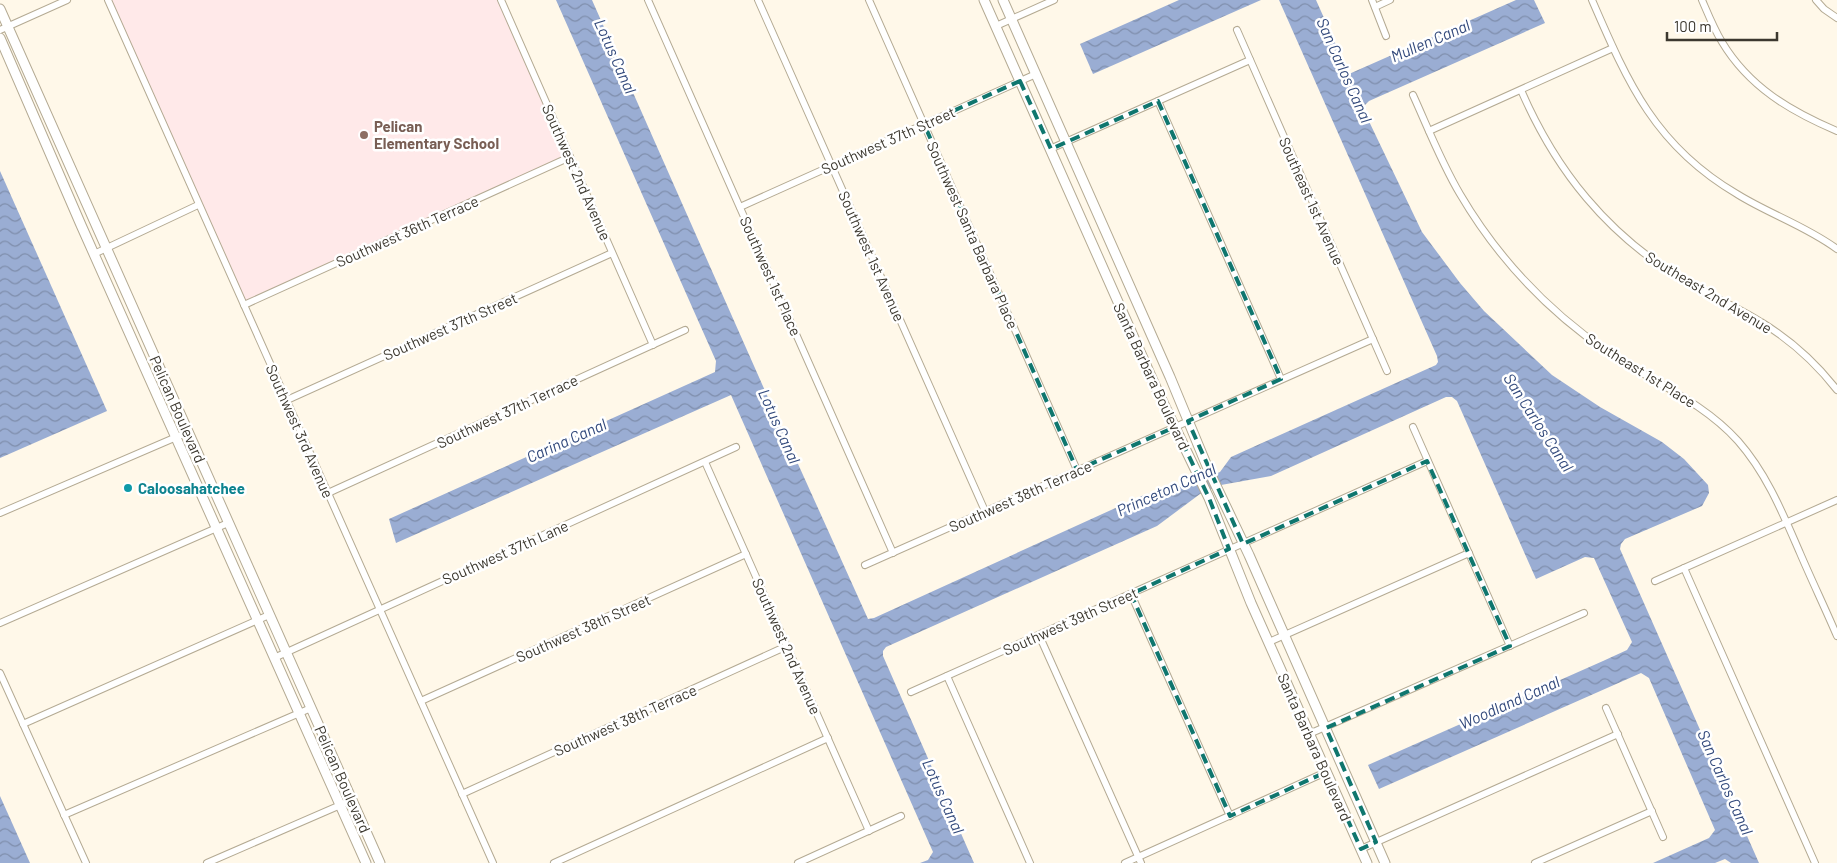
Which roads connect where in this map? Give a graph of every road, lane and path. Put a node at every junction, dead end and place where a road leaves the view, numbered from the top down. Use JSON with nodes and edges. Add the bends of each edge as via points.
{"nodes":[{"id":1,"x":67,"y":0,"type":"edge"},
{"id":2,"x":108,"y":0,"type":"edge"},
{"id":3,"x":501,"y":0,"type":"edge"},
{"id":4,"x":648,"y":0,"type":"edge"},
{"id":5,"x":758,"y":0,"type":"edge"},
{"id":6,"x":868,"y":0,"type":"edge"},
{"id":7,"x":984,"y":0,"type":"edge"},
{"id":8,"x":1003,"y":0,"type":"edge"},
{"id":9,"x":1054,"y":0,"type":"edge"},
{"id":10,"x":1372,"y":0,"type":"edge"},
{"id":11,"x":1390,"y":0,"type":"edge"},
{"id":12,"x":1592,"y":0,"type":"edge"},
{"id":13,"x":1702,"y":0,"type":"edge"},
{"id":14,"x":1816,"y":0,"type":"edge"},
{"id":15,"x":1375,"y":7,"type":"junction"},
{"id":16,"x":0,"y":9,"type":"edge"},
{"id":17,"x":1012,"y":18,"type":"junction"},
{"id":18,"x":1837,"y":18,"type":"edge"},
{"id":19,"x":996,"y":26,"type":"junction"},
{"id":20,"x":4,"y":28,"type":"edge"},
{"id":21,"x":1237,"y":30,"type":"dead end"},
{"id":22,"x":1386,"y":36,"type":"dead end"},
{"id":23,"x":0,"y":38,"type":"edge"},
{"id":24,"x":1613,"y":48,"type":"junction"},
{"id":25,"x":1250,"y":60,"type":"junction"},
{"id":26,"x":1036,"y":74,"type":"junction"},
{"id":27,"x":1020,"y":81,"type":"junction"},
{"id":28,"x":1521,"y":90,"type":"junction"},
{"id":29,"x":1413,"y":95,"type":"dead end"},
{"id":30,"x":1158,"y":101,"type":"junction"},
{"id":31,"x":924,"y":124,"type":"junction"},
{"id":32,"x":1429,"y":131,"type":"junction"},
{"id":33,"x":1837,"y":131,"type":"edge"},
{"id":34,"x":1066,"y":142,"type":"junction"},
{"id":35,"x":1050,"y":149,"type":"junction"},
{"id":36,"x":570,"y":157,"type":"junction"},
{"id":37,"x":832,"y":165,"type":"junction"},
{"id":38,"x":198,"y":205,"type":"junction"},
{"id":39,"x":740,"y":207,"type":"junction"},
{"id":40,"x":106,"y":248,"type":"junction"},
{"id":41,"x":1837,"y":248,"type":"edge"},
{"id":42,"x":612,"y":253,"type":"junction"},
{"id":43,"x":94,"y":254,"type":"junction"},
{"id":44,"x":1124,"y":272,"type":"junction"},
{"id":45,"x":1108,"y":279,"type":"junction"},
{"id":46,"x":244,"y":305,"type":"junction"},
{"id":47,"x":685,"y":330,"type":"dead end"},
{"id":48,"x":1373,"y":339,"type":"junction"},
{"id":49,"x":653,"y":344,"type":"junction"},
{"id":50,"x":1387,"y":371,"type":"dead end"},
{"id":51,"x":1280,"y":379,"type":"junction"},
{"id":52,"x":1837,"y":390,"type":"edge"},
{"id":53,"x":287,"y":400,"type":"junction"},
{"id":54,"x":1188,"y":421,"type":"junction"},
{"id":55,"x":1175,"y":427,"type":"junction"},
{"id":56,"x":1413,"y":427,"type":"dead end"},
{"id":57,"x":188,"y":432,"type":"junction"},
{"id":58,"x":176,"y":437,"type":"junction"},
{"id":59,"x":736,"y":447,"type":"dead end"},
{"id":60,"x":1427,"y":461,"type":"junction"},
{"id":61,"x":705,"y":462,"type":"junction"},
{"id":62,"x":1076,"y":470,"type":"junction"},
{"id":63,"x":328,"y":493,"type":"junction"},
{"id":64,"x":1837,"y":500,"type":"edge"},
{"id":65,"x":985,"y":512,"type":"junction"},
{"id":66,"x":0,"y":513,"type":"edge"},
{"id":67,"x":228,"y":523,"type":"junction"},
{"id":68,"x":1787,"y":523,"type":"junction"},
{"id":69,"x":216,"y":529,"type":"junction"},
{"id":70,"x":1243,"y":544,"type":"junction"},
{"id":71,"x":1229,"y":549,"type":"junction"},
{"id":72,"x":893,"y":553,"type":"junction"},
{"id":73,"x":1469,"y":553,"type":"junction"},
{"id":74,"x":746,"y":554,"type":"junction"},
{"id":75,"x":865,"y":565,"type":"dead end"},
{"id":76,"x":1684,"y":568,"type":"junction"},
{"id":77,"x":1655,"y":581,"type":"dead end"},
{"id":78,"x":1131,"y":594,"type":"junction"},
{"id":79,"x":379,"y":609,"type":"junction"},
{"id":80,"x":1584,"y":613,"type":"dead end"},
{"id":81,"x":269,"y":615,"type":"junction"},
{"id":82,"x":258,"y":621,"type":"junction"},
{"id":83,"x":0,"y":623,"type":"edge"},
{"id":84,"x":1039,"y":635,"type":"junction"},
{"id":85,"x":1284,"y":635,"type":"junction"},
{"id":86,"x":1837,"y":636,"type":"edge"},
{"id":87,"x":1268,"y":642,"type":"junction"},
{"id":88,"x":787,"y":646,"type":"junction"},
{"id":89,"x":1510,"y":646,"type":"junction"},
{"id":90,"x":286,"y":652,"type":"junction"},
{"id":91,"x":274,"y":658,"type":"junction"},
{"id":92,"x":0,"y":673,"type":"edge"},
{"id":93,"x":947,"y":676,"type":"junction"},
{"id":94,"x":910,"y":692,"type":"dead end"},
{"id":95,"x":421,"y":701,"type":"junction"},
{"id":96,"x":311,"y":708,"type":"junction"},
{"id":97,"x":1606,"y":708,"type":"dead end"},
{"id":98,"x":298,"y":713,"type":"junction"},
{"id":99,"x":23,"y":724,"type":"junction"},
{"id":100,"x":1326,"y":728,"type":"junction"},
{"id":101,"x":1310,"y":734,"type":"junction"},
{"id":102,"x":1618,"y":734,"type":"junction"},
{"id":103,"x":828,"y":738,"type":"junction"},
{"id":104,"x":1326,"y":772,"type":"junction"},
{"id":105,"x":462,"y":794,"type":"junction"},
{"id":106,"x":352,"y":800,"type":"junction"},
{"id":107,"x":340,"y":806,"type":"junction"},
{"id":108,"x":1652,"y":811,"type":"junction"},
{"id":109,"x":64,"y":815,"type":"junction"},
{"id":110,"x":900,"y":816,"type":"dead end"},
{"id":111,"x":1230,"y":816,"type":"junction"},
{"id":112,"x":869,"y":831,"type":"junction"},
{"id":113,"x":1663,"y":837,"type":"dead end"},
{"id":114,"x":1376,"y":842,"type":"junction"},
{"id":115,"x":1361,"y":849,"type":"junction"},
{"id":116,"x":1140,"y":860,"type":"edge"},
{"id":117,"x":86,"y":863,"type":"edge"},
{"id":118,"x":207,"y":863,"type":"edge"},
{"id":119,"x":366,"y":863,"type":"edge"},
{"id":120,"x":380,"y":863,"type":"edge"},
{"id":121,"x":493,"y":863,"type":"edge"},
{"id":122,"x":554,"y":863,"type":"edge"},
{"id":123,"x":798,"y":863,"type":"edge"},
{"id":124,"x":1030,"y":863,"type":"edge"},
{"id":125,"x":1125,"y":863,"type":"edge"},
{"id":126,"x":1367,"y":863,"type":"edge"},
{"id":127,"x":1385,"y":863,"type":"edge"},
{"id":128,"x":1535,"y":863,"type":"edge"},
{"id":129,"x":1815,"y":863,"type":"edge"}],
"edges":[{"from":1,"to":20,"type":"street"},
{"from":2,"to":38,"type":"street","name":"Southwest 3rd Avenue"},
{"from":3,"to":36,"type":"street","name":"Southwest 2nd Avenue"},
{"from":4,"to":39,"type":"street","name":"Southwest 1st Place"},
{"from":5,"to":37,"type":"street","name":"Southwest 1st Avenue"},
{"from":6,"to":31,"type":"street","name":"Southwest Santa Barbara Place"},
{"from":7,"to":19,"type":"main road","name":"Santa Barbara Boulevard"},
{"from":8,"to":17,"type":"main road","name":"Santa Barbara Boulevard"},
{"from":9,"to":17,"type":"street"},
{"from":10,"to":15,"type":"street"},
{"from":11,"to":15,"type":"street"},
{"from":12,"to":24,"type":"street"},
{"from":13,"to":33,"type":"street","via":[[1722,42],[1744,73],[1790,109]]},
{"from":14,"to":18,"type":"street"},
{"from":15,"to":22,"type":"street"},
{"from":16,"to":20,"type":"main road","name":"Pelican Boulevard"},
{"from":17,"to":19,"type":"street"},
{"from":17,"to":26,"type":"main road","name":"Santa Barbara Boulevard"},
{"from":19,"to":27,"type":"main road","name":"Santa Barbara Boulevard"},
{"from":20,"to":40,"type":"main road","name":"Pelican Boulevard"},
{"from":21,"to":25,"type":"street","name":"Southeast 1st Avenue"},
{"from":23,"to":43,"type":"main road","name":"Pelican Boulevard"},
{"from":24,"to":28,"type":"street"},
{"from":24,"to":41,"type":"street","via":[[1654,122],[1692,162],[1739,196]]},
{"from":25,"to":30,"type":"street"},
{"from":25,"to":48,"type":"street","name":"Southeast 1st Avenue"},
{"from":26,"to":27,"type":"street","name":"Southwest 37th Street"},
{"from":26,"to":34,"type":"main road","name":"Santa Barbara Boulevard"},
{"from":27,"to":31,"type":"street","name":"Southwest 37th Street"},
{"from":27,"to":35,"type":"main road","name":"Santa Barbara Boulevard"},
{"from":28,"to":32,"type":"street"},
{"from":28,"to":52,"type":"street","name":"Southeast 2nd Avenue","via":[[1540,131],[1573,182],[1621,235],[1684,281],[1766,325],[1802,352]]},
{"from":29,"to":32,"type":"street","name":"Southeast 1st Place"},
{"from":30,"to":34,"type":"street"},
{"from":30,"to":51,"type":"street"},
{"from":31,"to":37,"type":"street","name":"Southwest 37th Street"},
{"from":31,"to":62,"type":"street","name":"Southwest Santa Barbara Place"},
{"from":32,"to":68,"type":"street","name":"Southeast 1st Place","via":[[1472,213],[1525,281],[1592,341],[1682,395],[1715,419],[1752,458]]},
{"from":34,"to":35,"type":"street"},
{"from":34,"to":44,"type":"main road","name":"Santa Barbara Boulevard"},
{"from":35,"to":45,"type":"main road","name":"Santa Barbara Boulevard"},
{"from":36,"to":42,"type":"street","name":"Southwest 2nd Avenue"},
{"from":36,"to":46,"type":"street","name":"Southwest 36th Terrace"},
{"from":37,"to":39,"type":"street","name":"Southwest 37th Street"},
{"from":37,"to":65,"type":"street","name":"Southwest 1st Avenue"},
{"from":38,"to":40,"type":"street"},
{"from":38,"to":46,"type":"street","name":"Southwest 3rd Avenue"},
{"from":39,"to":72,"type":"street","name":"Southwest 1st Place"},
{"from":40,"to":43,"type":"street"},
{"from":40,"to":57,"type":"main road","name":"Pelican Boulevard"},
{"from":42,"to":49,"type":"street","name":"Southwest 2nd Avenue"},
{"from":42,"to":53,"type":"street","name":"Southwest 37th Street"},
{"from":43,"to":58,"type":"main road","name":"Pelican Boulevard"},
{"from":44,"to":45,"type":"main road"},
{"from":44,"to":54,"type":"main road","name":"Santa Barbara Boulevard"},
{"from":45,"to":55,"type":"main road","name":"Santa Barbara Boulevard"},
{"from":46,"to":53,"type":"street","name":"Southwest 3rd Avenue"},
{"from":47,"to":49,"type":"street","name":"Southwest 37th Terrace"},
{"from":48,"to":50,"type":"street","name":"Southeast 1st Avenue"},
{"from":48,"to":51,"type":"street","name":"Southwest 38th Terrace"},
{"from":49,"to":63,"type":"street","name":"Southwest 37th Terrace"},
{"from":51,"to":54,"type":"street","name":"Southwest 38th Terrace"},
{"from":53,"to":63,"type":"street","name":"Southwest 3rd Avenue"},
{"from":54,"to":55,"type":"street","name":"Southwest 38th Terrace"},
{"from":54,"to":70,"type":"main road","name":"Santa Barbara Boulevard"},
{"from":55,"to":62,"type":"street","name":"Southwest 38th Terrace"},
{"from":55,"to":71,"type":"main road","name":"Santa Barbara Boulevard"},
{"from":56,"to":60,"type":"street"},
{"from":57,"to":58,"type":"street"},
{"from":57,"to":67,"type":"main road","name":"Pelican Boulevard"},
{"from":58,"to":66,"type":"street"},
{"from":58,"to":69,"type":"main road","name":"Pelican Boulevard"},
{"from":59,"to":61,"type":"street","name":"Southwest 37th Lane"},
{"from":60,"to":70,"type":"street","name":"Southwest 39th Street"},
{"from":60,"to":73,"type":"street"},
{"from":61,"to":74,"type":"street","name":"Southwest 2nd Avenue"},
{"from":61,"to":79,"type":"street","name":"Southwest 37th Lane"},
{"from":62,"to":65,"type":"street","name":"Southwest 38th Terrace"},
{"from":63,"to":79,"type":"street","name":"Southwest 3rd Avenue"},
{"from":64,"to":68,"type":"street"},
{"from":65,"to":72,"type":"street","name":"Southwest 38th Terrace"},
{"from":67,"to":69,"type":"street"},
{"from":67,"to":81,"type":"main road","name":"Pelican Boulevard"},
{"from":68,"to":76,"type":"street"},
{"from":68,"to":86,"type":"street","name":"Southeast 1st Place"},
{"from":69,"to":82,"type":"main road","name":"Pelican Boulevard"},
{"from":69,"to":83,"type":"street"},
{"from":70,"to":71,"type":"street","name":"Southwest 39th Street"},
{"from":70,"to":85,"type":"main road","name":"Santa Barbara Boulevard"},
{"from":71,"to":78,"type":"street","name":"Southwest 39th Street"},
{"from":71,"to":87,"type":"main road","name":"Santa Barbara Boulevard"},
{"from":72,"to":75,"type":"street","name":"Southwest 38th Terrace"},
{"from":73,"to":85,"type":"street"},
{"from":73,"to":89,"type":"street"},
{"from":74,"to":88,"type":"street","name":"Southwest 2nd Avenue"},
{"from":74,"to":95,"type":"street","name":"Southwest 38th Street"},
{"from":76,"to":77,"type":"street"},
{"from":76,"to":129,"type":"street"},
{"from":78,"to":84,"type":"street","name":"Southwest 39th Street"},
{"from":78,"to":111,"type":"street"},
{"from":79,"to":90,"type":"street","name":"Southwest 37th Lane"},
{"from":79,"to":95,"type":"street","name":"Southwest 3rd Avenue"},
{"from":80,"to":89,"type":"street"},
{"from":81,"to":82,"type":"street"},
{"from":81,"to":90,"type":"main road","name":"Pelican Boulevard"},
{"from":82,"to":91,"type":"main road","name":"Pelican Boulevard"},
{"from":82,"to":99,"type":"street"},
{"from":84,"to":93,"type":"street","name":"Southwest 39th Street"},
{"from":84,"to":116,"type":"street"},
{"from":85,"to":87,"type":"street"},
{"from":85,"to":100,"type":"main road","name":"Santa Barbara Boulevard"},
{"from":87,"to":101,"type":"main road","name":"Santa Barbara Boulevard"},
{"from":88,"to":103,"type":"street","name":"Southwest 2nd Avenue"},
{"from":88,"to":105,"type":"street","name":"Southwest 38th Terrace"},
{"from":89,"to":100,"type":"street"},
{"from":90,"to":91,"type":"street","name":"Southwest 37th Lane"},
{"from":90,"to":96,"type":"main road","name":"Pelican Boulevard"},
{"from":91,"to":98,"type":"main road","name":"Pelican Boulevard"},
{"from":92,"to":99,"type":"street"},
{"from":93,"to":94,"type":"street","name":"Southwest 39th Street"},
{"from":93,"to":124,"type":"street"},
{"from":95,"to":105,"type":"street","name":"Southwest 3rd Avenue"},
{"from":96,"to":98,"type":"street"},
{"from":96,"to":106,"type":"main road","name":"Pelican Boulevard"},
{"from":97,"to":102,"type":"street"},
{"from":98,"to":107,"type":"main road","name":"Pelican Boulevard"},
{"from":98,"to":109,"type":"street"},
{"from":99,"to":109,"type":"street"},
{"from":100,"to":101,"type":"street"},
{"from":100,"to":114,"type":"main road","name":"Santa Barbara Boulevard"},
{"from":101,"to":104,"type":"main road","name":"Santa Barbara Boulevard"},
{"from":102,"to":108,"type":"street"},
{"from":102,"to":114,"type":"street"},
{"from":103,"to":112,"type":"street","name":"Southwest 2nd Avenue"},
{"from":103,"to":122,"type":"street"},
{"from":104,"to":111,"type":"street"},
{"from":104,"to":115,"type":"main road","name":"Santa Barbara Boulevard"},
{"from":105,"to":121,"type":"street","name":"Southwest 3rd Avenue"},
{"from":106,"to":107,"type":"street"},
{"from":106,"to":120,"type":"main road","name":"Pelican Boulevard"},
{"from":107,"to":118,"type":"street"},
{"from":107,"to":119,"type":"main road","name":"Pelican Boulevard"},
{"from":108,"to":113,"type":"street"},
{"from":108,"to":128,"type":"street"},
{"from":109,"to":117,"type":"street"},
{"from":110,"to":112,"type":"street"},
{"from":111,"to":116,"type":"street"},
{"from":112,"to":123,"type":"street"},
{"from":114,"to":115,"type":"street"},
{"from":114,"to":127,"type":"main road","name":"Santa Barbara Boulevard"},
{"from":115,"to":126,"type":"main road","name":"Santa Barbara Boulevard"},
{"from":116,"to":125,"type":"street"}]}
